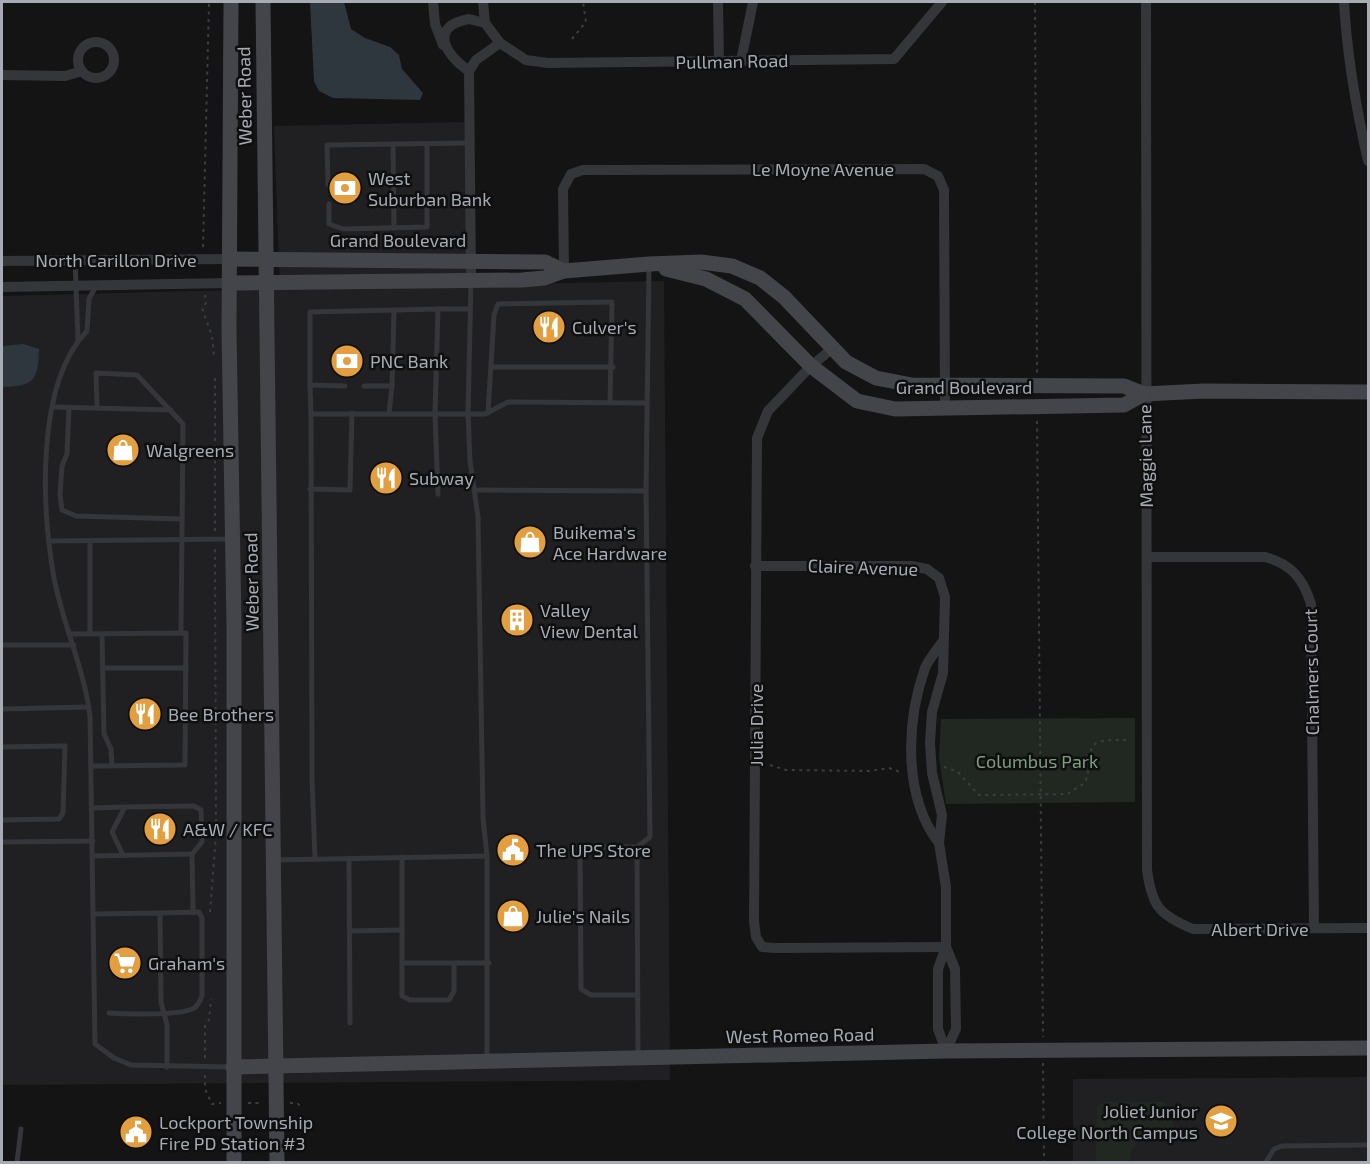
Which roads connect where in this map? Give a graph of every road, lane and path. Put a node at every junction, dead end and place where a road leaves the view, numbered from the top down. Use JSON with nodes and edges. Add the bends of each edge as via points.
{"nodes":[{"id":1,"x":209,"y":2,"type":"edge"},
{"id":2,"x":231,"y":2,"type":"edge"},
{"id":3,"x":263,"y":2,"type":"edge"},
{"id":4,"x":433,"y":2,"type":"edge"},
{"id":5,"x":483,"y":2,"type":"edge"},
{"id":6,"x":583,"y":2,"type":"edge"},
{"id":7,"x":718,"y":2,"type":"edge"},
{"id":8,"x":753,"y":2,"type":"edge"},
{"id":9,"x":942,"y":2,"type":"edge"},
{"id":10,"x":1035,"y":2,"type":"edge"},
{"id":11,"x":1146,"y":2,"type":"edge"},
{"id":12,"x":1344,"y":2,"type":"edge"},
{"id":13,"x":485,"y":23,"type":"junction"},
{"id":14,"x":572,"y":39,"type":"dead end"},
{"id":15,"x":500,"y":43,"type":"junction"},
{"id":16,"x":444,"y":46,"type":"junction"},
{"id":17,"x":741,"y":61,"type":"junction"},
{"id":18,"x":719,"y":62,"type":"junction"},
{"id":19,"x":82,"y":71,"type":"dead end"},
{"id":20,"x":469,"y":71,"type":"junction"},
{"id":21,"x":2,"y":75,"type":"edge"},
{"id":22,"x":469,"y":143,"type":"junction"},
{"id":23,"x":393,"y":144,"type":"junction"},
{"id":24,"x":427,"y":144,"type":"junction"},
{"id":25,"x":1368,"y":161,"type":"edge"},
{"id":26,"x":328,"y":185,"type":"dead end"},
{"id":27,"x":329,"y":204,"type":"dead end"},
{"id":28,"x":394,"y":228,"type":"junction"},
{"id":29,"x":203,"y":243,"type":"dead end"},
{"id":30,"x":75,"y":259,"type":"junction"},
{"id":31,"x":230,"y":259,"type":"junction"},
{"id":32,"x":266,"y":259,"type":"junction"},
{"id":33,"x":471,"y":260,"type":"junction"},
{"id":34,"x":2,"y":261,"type":"edge"},
{"id":35,"x":649,"y":264,"type":"junction"},
{"id":36,"x":564,"y":271,"type":"junction"},
{"id":37,"x":471,"y":280,"type":"junction"},
{"id":38,"x":267,"y":283,"type":"junction"},
{"id":39,"x":229,"y":284,"type":"junction"},
{"id":40,"x":76,"y":285,"type":"junction"},
{"id":41,"x":97,"y":285,"type":"junction"},
{"id":42,"x":2,"y":287,"type":"edge"},
{"id":43,"x":205,"y":297,"type":"dead end"},
{"id":44,"x":438,"y":309,"type":"junction"},
{"id":45,"x":470,"y":309,"type":"junction"},
{"id":46,"x":394,"y":310,"type":"junction"},
{"id":47,"x":78,"y":341,"type":"junction"},
{"id":48,"x":833,"y":348,"type":"junction"},
{"id":49,"x":215,"y":357,"type":"dead end"},
{"id":50,"x":811,"y":366,"type":"junction"},
{"id":51,"x":613,"y":367,"type":"junction"},
{"id":52,"x":492,"y":368,"type":"junction"},
{"id":53,"x":215,"y":369,"type":"dead end"},
{"id":54,"x":310,"y":385,"type":"junction"},
{"id":55,"x":945,"y":385,"type":"junction"},
{"id":56,"x":1037,"y":385,"type":"junction"},
{"id":57,"x":345,"y":386,"type":"dead end"},
{"id":58,"x":364,"y":386,"type":"dead end"},
{"id":59,"x":392,"y":386,"type":"junction"},
{"id":60,"x":1368,"y":392,"type":"edge"},
{"id":61,"x":1144,"y":394,"type":"junction"},
{"id":62,"x":610,"y":403,"type":"junction"},
{"id":63,"x":646,"y":403,"type":"junction"},
{"id":64,"x":53,"y":407,"type":"junction"},
{"id":65,"x":69,"y":407,"type":"junction"},
{"id":66,"x":1037,"y":407,"type":"junction"},
{"id":67,"x":98,"y":408,"type":"junction"},
{"id":68,"x":945,"y":408,"type":"junction"},
{"id":69,"x":171,"y":411,"type":"junction"},
{"id":70,"x":352,"y":413,"type":"junction"},
{"id":71,"x":390,"y":413,"type":"junction"},
{"id":72,"x":488,"y":413,"type":"junction"},
{"id":73,"x":310,"y":414,"type":"junction"},
{"id":74,"x":435,"y":414,"type":"junction"},
{"id":75,"x":468,"y":414,"type":"junction"},
{"id":76,"x":310,"y":489,"type":"junction"},
{"id":77,"x":475,"y":490,"type":"junction"},
{"id":78,"x":646,"y":491,"type":"junction"},
{"id":79,"x":438,"y":494,"type":"dead end"},
{"id":80,"x":181,"y":519,"type":"junction"},
{"id":81,"x":182,"y":539,"type":"junction"},
{"id":82,"x":215,"y":539,"type":"junction"},
{"id":83,"x":232,"y":539,"type":"junction"},
{"id":84,"x":50,"y":541,"type":"junction"},
{"id":85,"x":90,"y":541,"type":"junction"},
{"id":86,"x":1147,"y":556,"type":"junction"},
{"id":87,"x":755,"y":566,"type":"junction"},
{"id":88,"x":181,"y":633,"type":"junction"},
{"id":89,"x":71,"y":634,"type":"junction"},
{"id":90,"x":90,"y":634,"type":"junction"},
{"id":91,"x":102,"y":634,"type":"junction"},
{"id":92,"x":943,"y":641,"type":"junction"},
{"id":93,"x":2,"y":645,"type":"edge"},
{"id":94,"x":74,"y":645,"type":"junction"},
{"id":95,"x":103,"y":668,"type":"junction"},
{"id":96,"x":186,"y":668,"type":"junction"},
{"id":97,"x":89,"y":707,"type":"junction"},
{"id":98,"x":2,"y":709,"type":"edge"},
{"id":99,"x":1129,"y":740,"type":"dead end"},
{"id":100,"x":2,"y":747,"type":"edge"},
{"id":101,"x":770,"y":765,"type":"dead end"},
{"id":102,"x":91,"y":766,"type":"junction"},
{"id":103,"x":112,"y":766,"type":"junction"},
{"id":104,"x":931,"y":767,"type":"junction"},
{"id":105,"x":913,"y":771,"type":"junction"},
{"id":106,"x":1041,"y":794,"type":"junction"},
{"id":107,"x":125,"y":807,"type":"junction"},
{"id":108,"x":92,"y":808,"type":"junction"},
{"id":109,"x":2,"y":820,"type":"edge"},
{"id":110,"x":93,"y":841,"type":"junction"},
{"id":111,"x":2,"y":842,"type":"edge"},
{"id":112,"x":939,"y":843,"type":"junction"},
{"id":113,"x":637,"y":847,"type":"junction"},
{"id":114,"x":192,"y":854,"type":"junction"},
{"id":115,"x":123,"y":855,"type":"junction"},
{"id":116,"x":93,"y":856,"type":"junction"},
{"id":117,"x":487,"y":856,"type":"junction"},
{"id":118,"x":402,"y":857,"type":"junction"},
{"id":119,"x":349,"y":858,"type":"junction"},
{"id":120,"x":315,"y":859,"type":"junction"},
{"id":121,"x":275,"y":860,"type":"junction"},
{"id":122,"x":1158,"y":909,"type":"joint"},
{"id":123,"x":160,"y":913,"type":"junction"},
{"id":124,"x":193,"y":913,"type":"junction"},
{"id":125,"x":93,"y":914,"type":"junction"},
{"id":126,"x":210,"y":915,"type":"dead end"},
{"id":127,"x":1314,"y":928,"type":"junction"},
{"id":128,"x":1368,"y":928,"type":"edge"},
{"id":129,"x":402,"y":930,"type":"junction"},
{"id":130,"x":350,"y":931,"type":"junction"},
{"id":131,"x":946,"y":947,"type":"junction"},
{"id":132,"x":402,"y":963,"type":"junction"},
{"id":133,"x":489,"y":963,"type":"junction"},
{"id":134,"x":454,"y":964,"type":"junction"},
{"id":135,"x":211,"y":989,"type":"dead end"},
{"id":136,"x":638,"y":995,"type":"junction"},
{"id":137,"x":164,"y":1012,"type":"junction"},
{"id":138,"x":109,"y":1013,"type":"dead end"},
{"id":139,"x":350,"y":1023,"type":"dead end"},
{"id":140,"x":1043,"y":1031,"type":"dead end"},
{"id":141,"x":1368,"y":1048,"type":"edge"},
{"id":142,"x":1043,"y":1050,"type":"junction"},
{"id":143,"x":946,"y":1051,"type":"junction"},
{"id":144,"x":638,"y":1058,"type":"junction"},
{"id":145,"x":487,"y":1062,"type":"junction"},
{"id":146,"x":167,"y":1067,"type":"junction"},
{"id":147,"x":205,"y":1067,"type":"junction"},
{"id":148,"x":233,"y":1067,"type":"junction"},
{"id":149,"x":277,"y":1067,"type":"junction"},
{"id":150,"x":21,"y":1129,"type":"dead end"},
{"id":151,"x":1368,"y":1145,"type":"edge"},
{"id":152,"x":17,"y":1162,"type":"edge"},
{"id":153,"x":234,"y":1162,"type":"edge"},
{"id":154,"x":277,"y":1162,"type":"edge"},
{"id":155,"x":1044,"y":1162,"type":"edge"},
{"id":156,"x":1266,"y":1162,"type":"edge"}],
"edges":[{"from":1,"to":29,"type":"path"},
{"from":2,"to":31,"type":"main road","name":"Weber Road"},
{"from":3,"to":32,"type":"main road","name":"Weber Road"},
{"from":4,"to":16,"type":"street","via":[[435,24]]},
{"from":5,"to":13,"type":"street"},
{"from":6,"to":14,"type":"path","via":[[586,22]]},
{"from":7,"to":18,"type":"street"},
{"from":8,"to":17,"type":"street"},
{"from":9,"to":17,"type":"street","name":"Pullman Road","via":[[894,59]]},
{"from":10,"to":56,"type":"path"},
{"from":11,"to":61,"type":"street","name":"Maggie Lane"},
{"from":12,"to":25,"type":"street","via":[[1347,47]]},
{"from":13,"to":15,"type":"street","name":"Pullman Road"},
{"from":13,"to":16,"type":"street","via":[[478,19],[461,20],[448,30]]},
{"from":15,"to":18,"type":"street","name":"Pullman Road","via":[[526,60],[548,63]]},
{"from":15,"to":20,"type":"street","via":[[476,60]]},
{"from":16,"to":20,"type":"street","via":[[453,60]]},
{"from":17,"to":18,"type":"street","name":"Pullman Road"},
{"from":19,"to":21,"type":"street","via":[[65,76]]},
{"from":20,"to":22,"type":"street"},
{"from":22,"to":24,"type":"lane"},
{"from":22,"to":33,"type":"street"},
{"from":23,"to":24,"type":"lane"},
{"from":23,"to":26,"type":"lane","via":[[327,145]]},
{"from":23,"to":28,"type":"lane"},
{"from":24,"to":28,"type":"lane","via":[[428,227]]},
{"from":27,"to":28,"type":"lane","via":[[329,224],[343,229]]},
{"from":30,"to":31,"type":"street","name":"North Carillon Drive"},
{"from":30,"to":34,"type":"street","name":"North Carillon Drive"},
{"from":30,"to":40,"type":"lane"},
{"from":31,"to":32,"type":"main road","name":"Grand Boulevard"},
{"from":31,"to":39,"type":"main road","name":"Weber Road"},
{"from":32,"to":33,"type":"main road","name":"Grand Boulevard"},
{"from":32,"to":38,"type":"main road","name":"Weber Road"},
{"from":33,"to":36,"type":"main road","name":"Grand Boulevard","via":[[545,262]]},
{"from":33,"to":37,"type":"street"},
{"from":35,"to":36,"type":"main road","name":"Grand Boulevard"},
{"from":35,"to":48,"type":"main road","name":"Grand Boulevard","via":[[702,262],[732,266],[760,278]]},
{"from":35,"to":50,"type":"main road","name":"Grand Boulevard","via":[[706,279],[745,299]]},
{"from":35,"to":63,"type":"lane"},
{"from":36,"to":37,"type":"main road","name":"Grand Boulevard","via":[[544,278]]},
{"from":36,"to":55,"type":"street","name":"Le Moyne Avenue","via":[[564,189],[571,174],[583,170],[924,169],[938,176],[944,190]]},
{"from":37,"to":38,"type":"main road","name":"Grand Boulevard"},
{"from":37,"to":45,"type":"lane"},
{"from":38,"to":39,"type":"main road","name":"Grand Boulevard"},
{"from":38,"to":121,"type":"main road","name":"Weber Road"},
{"from":39,"to":41,"type":"street","name":"North Carillon Drive"},
{"from":39,"to":83,"type":"main road","name":"Weber Road"},
{"from":40,"to":41,"type":"street","name":"North Carillon Drive"},
{"from":40,"to":42,"type":"street","name":"North Carillon Drive"},
{"from":40,"to":47,"type":"lane"},
{"from":41,"to":47,"type":"lane","via":[[89,299],[87,331]]},
{"from":43,"to":49,"type":"path","via":[[202,308]]},
{"from":44,"to":45,"type":"lane"},
{"from":44,"to":46,"type":"lane"},
{"from":44,"to":74,"type":"lane"},
{"from":45,"to":75,"type":"lane"},
{"from":46,"to":54,"type":"lane","via":[[310,312]]},
{"from":46,"to":59,"type":"lane"},
{"from":47,"to":64,"type":"lane","via":[[56,389]]},
{"from":48,"to":50,"type":"street","name":"Julia Drive"},
{"from":48,"to":55,"type":"main road","name":"Grand Boulevard","via":[[846,362],[876,378],[912,385]]},
{"from":50,"to":68,"type":"main road","name":"Grand Boulevard","via":[[857,401],[895,409]]},
{"from":50,"to":87,"type":"street","name":"Julia Drive","via":[[768,411],[757,438]]},
{"from":51,"to":52,"type":"lane"},
{"from":51,"to":52,"type":"lane","via":[[612,302],[498,304]]},
{"from":51,"to":62,"type":"lane"},
{"from":52,"to":72,"type":"lane"},
{"from":53,"to":82,"type":"path"},
{"from":54,"to":57,"type":"lane"},
{"from":54,"to":73,"type":"lane"},
{"from":55,"to":56,"type":"main road","name":"Grand Boulevard"},
{"from":55,"to":68,"type":"street","name":"Le Moyne Avenue"},
{"from":56,"to":61,"type":"main road","name":"Grand Boulevard","via":[[1125,386]]},
{"from":58,"to":59,"type":"lane"},
{"from":59,"to":71,"type":"lane"},
{"from":60,"to":61,"type":"main road","name":"Grand Boulevard"},
{"from":61,"to":66,"type":"main road","name":"Grand Boulevard","via":[[1124,405]]},
{"from":61,"to":86,"type":"street","name":"Maggie Lane"},
{"from":62,"to":63,"type":"lane"},
{"from":62,"to":72,"type":"lane","via":[[508,402]]},
{"from":63,"to":78,"type":"lane"},
{"from":64,"to":65,"type":"lane"},
{"from":64,"to":84,"type":"lane","via":[[45,468]]},
{"from":65,"to":67,"type":"lane"},
{"from":65,"to":80,"type":"lane","via":[[60,494],[62,510],[76,516]]},
{"from":66,"to":68,"type":"main road","name":"Grand Boulevard"},
{"from":66,"to":106,"type":"path"},
{"from":67,"to":69,"type":"lane"},
{"from":67,"to":69,"type":"lane","via":[[96,373],[137,375]]},
{"from":69,"to":80,"type":"lane","via":[[183,424]]},
{"from":70,"to":71,"type":"lane"},
{"from":70,"to":73,"type":"lane"},
{"from":70,"to":76,"type":"lane","via":[[350,490]]},
{"from":71,"to":74,"type":"lane"},
{"from":72,"to":75,"type":"lane"},
{"from":73,"to":76,"type":"lane"},
{"from":74,"to":75,"type":"lane"},
{"from":74,"to":79,"type":"lane"},
{"from":75,"to":77,"type":"lane"},
{"from":76,"to":120,"type":"lane"},
{"from":77,"to":78,"type":"lane"},
{"from":77,"to":117,"type":"lane"},
{"from":78,"to":113,"type":"lane","via":[[650,837]]},
{"from":80,"to":81,"type":"lane"},
{"from":81,"to":82,"type":"lane"},
{"from":81,"to":85,"type":"lane"},
{"from":81,"to":88,"type":"lane"},
{"from":82,"to":83,"type":"lane"},
{"from":82,"to":126,"type":"path","via":[[216,835]]},
{"from":83,"to":148,"type":"main road","name":"Weber Road"},
{"from":84,"to":85,"type":"lane"},
{"from":84,"to":89,"type":"lane","via":[[54,579]]},
{"from":85,"to":90,"type":"lane"},
{"from":86,"to":122,"type":"street","name":"Maggie Lane","via":[[1146,870],[1150,894]]},
{"from":86,"to":127,"type":"street","name":"Chalmers Court","via":[[1264,557],[1282,562],[1305,584],[1311,604]]},
{"from":87,"to":92,"type":"street","name":"Claire Avenue","via":[[927,569],[939,578],[945,597]]},
{"from":87,"to":131,"type":"street","name":"Julia Drive","via":[[756,937],[762,947],[775,948]]},
{"from":88,"to":91,"type":"lane"},
{"from":88,"to":96,"type":"lane","via":[[186,633]]},
{"from":89,"to":90,"type":"lane"},
{"from":89,"to":94,"type":"lane"},
{"from":90,"to":91,"type":"lane"},
{"from":91,"to":95,"type":"lane"},
{"from":92,"to":104,"type":"street","name":"Claire Avenue","via":[[943,673],[932,712]]},
{"from":92,"to":105,"type":"street","name":"Claire Avenue","via":[[926,666],[915,709]]},
{"from":93,"to":94,"type":"lane"},
{"from":94,"to":97,"type":"lane"},
{"from":95,"to":96,"type":"lane"},
{"from":95,"to":103,"type":"lane","via":[[104,734],[111,749]]},
{"from":96,"to":103,"type":"lane","via":[[185,765]]},
{"from":97,"to":98,"type":"lane"},
{"from":97,"to":102,"type":"lane"},
{"from":99,"to":106,"type":"path","via":[[1098,741],[1090,748],[1087,777],[1081,788],[1067,794]]},
{"from":100,"to":109,"type":"lane","via":[[64,746],[63,813],[59,819]]},
{"from":101,"to":105,"type":"path","via":[[786,770]]},
{"from":102,"to":103,"type":"lane"},
{"from":102,"to":108,"type":"lane"},
{"from":104,"to":106,"type":"path","via":[[957,771],[979,795]]},
{"from":104,"to":112,"type":"street","name":"Claire Avenue","via":[[942,815]]},
{"from":105,"to":112,"type":"street","name":"Claire Avenue","via":[[927,827]]},
{"from":106,"to":140,"type":"path"},
{"from":107,"to":108,"type":"lane"},
{"from":107,"to":114,"type":"lane","via":[[194,806],[201,810],[201,842]]},
{"from":107,"to":115,"type":"lane","via":[[112,832]]},
{"from":108,"to":110,"type":"lane"},
{"from":110,"to":111,"type":"lane"},
{"from":110,"to":116,"type":"lane"},
{"from":112,"to":131,"type":"street","name":"Claire Avenue","via":[[946,886]]},
{"from":113,"to":136,"type":"lane"},
{"from":113,"to":136,"type":"lane","via":[[586,847],[580,852],[580,980],[581,989],[591,995]]},
{"from":114,"to":115,"type":"lane"},
{"from":114,"to":124,"type":"lane"},
{"from":115,"to":116,"type":"lane"},
{"from":116,"to":125,"type":"lane"},
{"from":117,"to":118,"type":"lane"},
{"from":117,"to":133,"type":"lane"},
{"from":118,"to":119,"type":"lane"},
{"from":118,"to":129,"type":"lane"},
{"from":119,"to":120,"type":"lane"},
{"from":119,"to":130,"type":"lane"},
{"from":120,"to":121,"type":"lane"},
{"from":121,"to":149,"type":"main road","name":"Weber Road"},
{"from":122,"to":127,"type":"street","name":"Albert Drive","via":[[1192,929]]},
{"from":123,"to":124,"type":"lane"},
{"from":123,"to":125,"type":"lane"},
{"from":123,"to":137,"type":"lane"},
{"from":124,"to":137,"type":"lane","via":[[199,912],[202,918],[202,996],[190,1011]]},
{"from":125,"to":146,"type":"lane","via":[[95,1044],[131,1065]]},
{"from":127,"to":128,"type":"street","name":"Albert Drive"},
{"from":129,"to":130,"type":"lane"},
{"from":129,"to":132,"type":"lane"},
{"from":130,"to":139,"type":"lane"},
{"from":131,"to":143,"type":"street","name":"Claire Avenue","via":[[938,969],[938,1029]]},
{"from":131,"to":143,"type":"street","name":"Claire Avenue","via":[[955,969],[956,1029]]},
{"from":132,"to":134,"type":"lane"},
{"from":132,"to":134,"type":"lane","via":[[402,996],[410,1000],[449,1000],[454,991]]},
{"from":133,"to":134,"type":"lane"},
{"from":133,"to":145,"type":"lane"},
{"from":135,"to":147,"type":"path","via":[[211,1013],[205,1025]]},
{"from":136,"to":144,"type":"lane"},
{"from":137,"to":138,"type":"lane"},
{"from":137,"to":146,"type":"lane"},
{"from":141,"to":142,"type":"main road","name":"West Romeo Road"},
{"from":142,"to":143,"type":"main road","name":"West Romeo Road"},
{"from":142,"to":155,"type":"path"},
{"from":143,"to":144,"type":"main road","name":"West Romeo Road"},
{"from":144,"to":145,"type":"main road","name":"West Romeo Road"},
{"from":145,"to":149,"type":"main road","name":"West Romeo Road"},
{"from":146,"to":147,"type":"lane"},
{"from":147,"to":148,"type":"lane"},
{"from":148,"to":149,"type":"main road","name":"West Romeo Road"},
{"from":148,"to":153,"type":"main road","name":"Weber Road"},
{"from":149,"to":154,"type":"main road","name":"Weber Road"},
{"from":150,"to":152,"type":"lane"},
{"from":151,"to":156,"type":"lane","via":[[1282,1146],[1274,1149]]}]}
